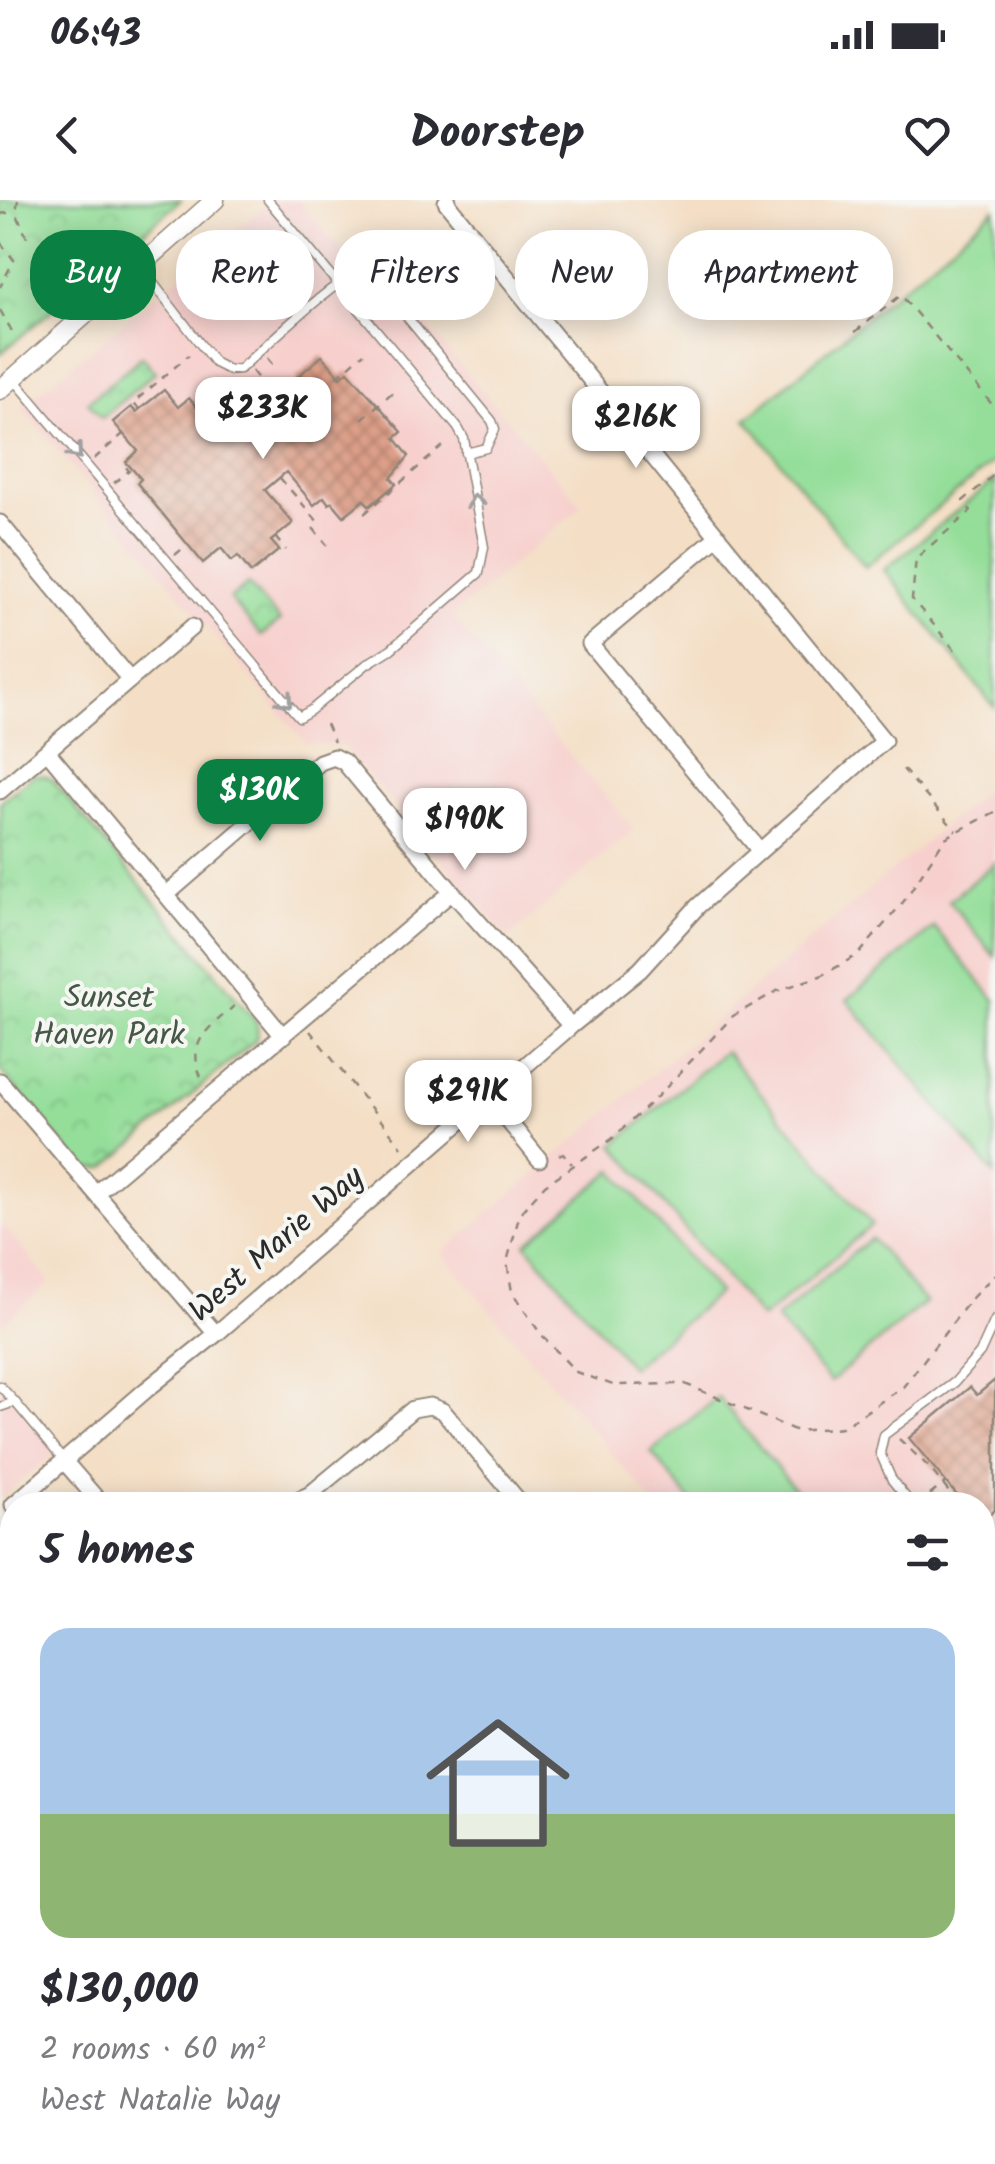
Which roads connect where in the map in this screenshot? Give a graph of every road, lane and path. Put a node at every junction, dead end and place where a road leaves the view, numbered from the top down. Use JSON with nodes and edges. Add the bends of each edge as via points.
{"nodes":[{"id":1,"x":18,"y":200,"type":"edge"},
{"id":2,"x":215,"y":200,"type":"edge"},
{"id":3,"x":268,"y":200,"type":"edge"},
{"id":4,"x":448,"y":200,"type":"edge"},
{"id":5,"x":16,"y":212,"type":"junction"},
{"id":6,"x":0,"y":214,"type":"edge"},
{"id":7,"x":0,"y":242,"type":"edge"},
{"id":8,"x":30,"y":245,"type":"dead end"},
{"id":9,"x":156,"y":252,"type":"edge"},
{"id":10,"x":334,"y":280,"type":"edge"},
{"id":11,"x":0,"y":287,"type":"edge"},
{"id":12,"x":156,"y":287,"type":"edge"},
{"id":13,"x":334,"y":287,"type":"edge"},
{"id":14,"x":0,"y":310,"type":"edge"},
{"id":15,"x":79,"y":320,"type":"edge"},
{"id":16,"x":367,"y":320,"type":"edge"},
{"id":17,"x":409,"y":320,"type":"edge"},
{"id":18,"x":855,"y":332,"type":"dead end"},
{"id":19,"x":14,"y":335,"type":"dead end"},
{"id":20,"x":364,"y":353,"type":"dead end"},
{"id":21,"x":189,"y":355,"type":"dead end"},
{"id":22,"x":337,"y":377,"type":"dead end"},
{"id":23,"x":7,"y":384,"type":"edge"},
{"id":24,"x":228,"y":384,"type":"dead end"},
{"id":25,"x":395,"y":390,"type":"dead end"},
{"id":26,"x":995,"y":408,"type":"edge"},
{"id":27,"x":140,"y":410,"type":"dead end"},
{"id":28,"x":362,"y":418,"type":"dead end"},
{"id":29,"x":239,"y":430,"type":"dead end"},
{"id":30,"x":123,"y":434,"type":"dead end"},
{"id":31,"x":443,"y":446,"type":"dead end"},
{"id":32,"x":466,"y":453,"type":"junction"},
{"id":33,"x":92,"y":460,"type":"dead end"},
{"id":34,"x":128,"y":465,"type":"dead end"},
{"id":35,"x":995,"y":474,"type":"edge"},
{"id":36,"x":280,"y":478,"type":"dead end"},
{"id":37,"x":113,"y":484,"type":"dead end"},
{"id":38,"x":364,"y":514,"type":"dead end"},
{"id":39,"x":0,"y":523,"type":"edge"},
{"id":40,"x":318,"y":523,"type":"dead end"},
{"id":41,"x":312,"y":528,"type":"dead end"},
{"id":42,"x":718,"y":536,"type":"junction"},
{"id":43,"x":276,"y":537,"type":"dead end"},
{"id":44,"x":13,"y":539,"type":"junction"},
{"id":45,"x":188,"y":544,"type":"dead end"},
{"id":46,"x":327,"y":545,"type":"dead end"},
{"id":47,"x":0,"y":550,"type":"edge"},
{"id":48,"x":286,"y":550,"type":"dead end"},
{"id":49,"x":174,"y":556,"type":"dead end"},
{"id":50,"x":192,"y":628,"type":"dead end"},
{"id":51,"x":955,"y":650,"type":"dead end"},
{"id":52,"x":130,"y":680,"type":"junction"},
{"id":53,"x":326,"y":724,"type":"dead end"},
{"id":54,"x":47,"y":751,"type":"junction"},
{"id":55,"x":335,"y":752,"type":"junction"},
{"id":56,"x":903,"y":769,"type":"dead end"},
{"id":57,"x":0,"y":791,"type":"edge"},
{"id":58,"x":995,"y":812,"type":"edge"},
{"id":59,"x":957,"y":832,"type":"junction"},
{"id":60,"x":760,"y":851,"type":"junction"},
{"id":61,"x":452,"y":892,"type":"junction"},
{"id":62,"x":166,"y":895,"type":"junction"},
{"id":63,"x":234,"y":1006,"type":"dead end"},
{"id":64,"x":571,"y":1026,"type":"junction"},
{"id":65,"x":310,"y":1030,"type":"dead end"},
{"id":66,"x":283,"y":1036,"type":"junction"},
{"id":67,"x":201,"y":1076,"type":"dead end"},
{"id":68,"x":0,"y":1081,"type":"edge"},
{"id":69,"x":489,"y":1097,"type":"junction"},
{"id":70,"x":402,"y":1147,"type":"dead end"},
{"id":71,"x":560,"y":1155,"type":"dead end"},
{"id":72,"x":539,"y":1159,"type":"dead end"},
{"id":73,"x":573,"y":1165,"type":"junction"},
{"id":74,"x":96,"y":1194,"type":"junction"},
{"id":75,"x":995,"y":1274,"type":"edge"},
{"id":76,"x":995,"y":1320,"type":"edge"},
{"id":77,"x":216,"y":1334,"type":"junction"},
{"id":78,"x":0,"y":1386,"type":"edge"},
{"id":79,"x":14,"y":1402,"type":"junction"},
{"id":80,"x":0,"y":1407,"type":"edge"},
{"id":81,"x":898,"y":1438,"type":"dead end"},
{"id":82,"x":64,"y":1461,"type":"junction"},
{"id":83,"x":944,"y":1484,"type":"junction"},
{"id":84,"x":28,"y":1492,"type":"edge"},
{"id":85,"x":91,"y":1492,"type":"edge"},
{"id":86,"x":312,"y":1492,"type":"edge"},
{"id":87,"x":511,"y":1492,"type":"edge"},
{"id":88,"x":902,"y":1492,"type":"edge"},
{"id":89,"x":935,"y":1492,"type":"edge"},
{"id":90,"x":950,"y":1492,"type":"edge"}],
"edges":[{"from":1,"to":5,"type":"path"},
{"from":2,"to":9,"type":"street"},
{"from":3,"to":10,"type":"lane"},
{"from":4,"to":42,"type":"street"},
{"from":5,"to":6,"type":"path"},
{"from":5,"to":8,"type":"path"},
{"from":7,"to":11,"type":"path","via":[[14,260]]},
{"from":12,"to":13,"type":"lane","via":[[215,363],[229,370],[240,369]]},
{"from":14,"to":19,"type":"path"},
{"from":15,"to":23,"type":"street"},
{"from":16,"to":32,"type":"lane","via":[[458,428]]},
{"from":17,"to":32,"type":"lane","via":[[492,421],[486,448]]},
{"from":18,"to":26,"type":"path","via":[[901,295]]},
{"from":20,"to":22,"type":"path"},
{"from":21,"to":27,"type":"path","via":[[133,403]]},
{"from":23,"to":32,"type":"lane","one_way":true,"via":[[300,717],[480,573],[484,547]]},
{"from":24,"to":29,"type":"path","via":[[231,420]]},
{"from":25,"to":28,"type":"path"},
{"from":30,"to":33,"type":"path"},
{"from":31,"to":38,"type":"path"},
{"from":34,"to":37,"type":"path","via":[[130,471]]},
{"from":35,"to":51,"type":"path","via":[[962,502],[971,511],[916,558],[912,598]]},
{"from":36,"to":40,"type":"path"},
{"from":39,"to":44,"type":"street"},
{"from":41,"to":46,"type":"path"},
{"from":42,"to":60,"type":"street","name":"West Marie Way","via":[[884,742]]},
{"from":42,"to":60,"type":"street","via":[[590,644]]},
{"from":43,"to":48,"type":"path"},
{"from":44,"to":47,"type":"street"},
{"from":44,"to":52,"type":"street"},
{"from":45,"to":49,"type":"path"},
{"from":50,"to":52,"type":"street"},
{"from":52,"to":54,"type":"street"},
{"from":53,"to":55,"type":"path"},
{"from":54,"to":57,"type":"street"},
{"from":54,"to":62,"type":"street"},
{"from":55,"to":61,"type":"street"},
{"from":55,"to":62,"type":"street"},
{"from":56,"to":59,"type":"path"},
{"from":58,"to":59,"type":"path"},
{"from":59,"to":73,"type":"path","via":[[945,838],[904,902],[859,954],[733,1016],[612,1139]]},
{"from":60,"to":64,"type":"street","name":"West Marie Way","via":[[640,970]]},
{"from":61,"to":64,"type":"street"},
{"from":61,"to":66,"type":"street"},
{"from":62,"to":66,"type":"street"},
{"from":63,"to":67,"type":"path","via":[[197,1044]]},
{"from":64,"to":69,"type":"street","name":"West Marie Way"},
{"from":65,"to":70,"type":"path"},
{"from":66,"to":74,"type":"street"},
{"from":68,"to":74,"type":"street"},
{"from":69,"to":72,"type":"street"},
{"from":69,"to":77,"type":"street","name":"West Marie Way"},
{"from":71,"to":73,"type":"path"},
{"from":73,"to":75,"type":"path","via":[[520,1213],[506,1262],[512,1292],[540,1333],[576,1372],[613,1385],[685,1384],[797,1430],[844,1427],[903,1387]]},
{"from":74,"to":77,"type":"street"},
{"from":76,"to":88,"type":"lane","via":[[980,1353],[955,1382],[884,1434],[880,1452]]},
{"from":77,"to":82,"type":"street","name":"West Marie Way"},
{"from":78,"to":79,"type":"lane"},
{"from":79,"to":80,"type":"lane"},
{"from":79,"to":82,"type":"lane"},
{"from":81,"to":83,"type":"path"},
{"from":82,"to":84,"type":"street","name":"West Marie Way"},
{"from":82,"to":85,"type":"street"},
{"from":83,"to":89,"type":"path"},
{"from":83,"to":90,"type":"path"},
{"from":86,"to":87,"type":"street","via":[[414,1409],[430,1406],[443,1411]]}]}
